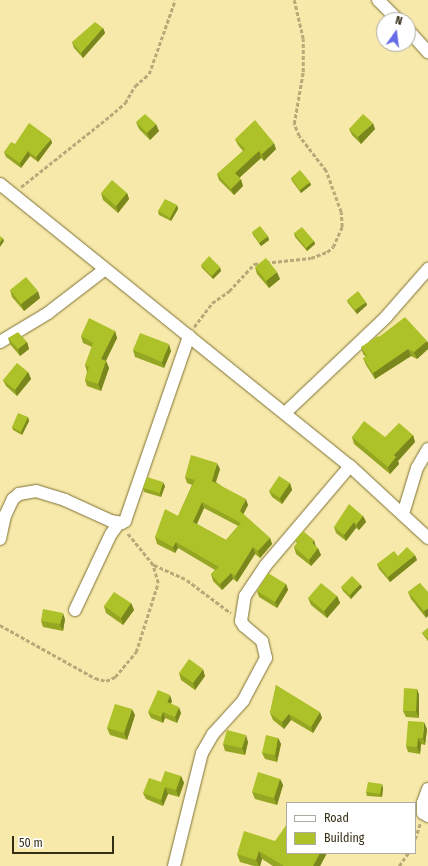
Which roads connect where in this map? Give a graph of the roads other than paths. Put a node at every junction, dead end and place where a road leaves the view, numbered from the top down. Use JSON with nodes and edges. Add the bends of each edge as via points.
{"nodes":[{"id":1,"x":378,"y":0,"type":"edge"},
{"id":2,"x":390,"y":12,"type":"edge"},
{"id":3,"x":416,"y":39,"type":"edge"},
{"id":4,"x":428,"y":52,"type":"edge"},
{"id":5,"x":0,"y":184,"type":"edge"},
{"id":6,"x":428,"y":269,"type":"edge"},
{"id":7,"x":104,"y":270,"type":"junction"},
{"id":8,"x":188,"y":336,"type":"junction"},
{"id":9,"x":0,"y":342,"type":"edge"},
{"id":10,"x":285,"y":413,"type":"junction"},
{"id":11,"x":428,"y":449,"type":"edge"},
{"id":12,"x":350,"y":466,"type":"junction"},
{"id":13,"x":403,"y":514,"type":"junction"},
{"id":14,"x":120,"y":523,"type":"junction"},
{"id":15,"x":0,"y":538,"type":"edge"},
{"id":16,"x":428,"y":538,"type":"edge"},
{"id":17,"x":76,"y":610,"type":"dead end"},
{"id":18,"x":428,"y":789,"type":"edge"},
{"id":19,"x":428,"y":816,"type":"edge"},
{"id":20,"x":174,"y":866,"type":"edge"}],
"edges":[{"from":1,"to":2,"type":"street"},
{"from":3,"to":4,"type":"street"},
{"from":5,"to":7,"type":"street"},
{"from":6,"to":10,"type":"street","via":[[386,317]]},
{"from":7,"to":8,"type":"street"},
{"from":7,"to":9,"type":"street","via":[[48,313]]},
{"from":8,"to":10,"type":"street"},
{"from":8,"to":14,"type":"street","via":[[129,516]]},
{"from":10,"to":12,"type":"street"},
{"from":11,"to":13,"type":"street","via":[[417,468]]},
{"from":12,"to":13,"type":"street"},
{"from":12,"to":20,"type":"street","via":[[265,566],[245,596],[241,621],[262,641],[266,658],[243,700],[212,734],[202,753]]},
{"from":13,"to":16,"type":"street"},
{"from":14,"to":15,"type":"street","via":[[36,491],[19,494],[13,499],[5,516]]},
{"from":14,"to":17,"type":"street","via":[[111,534]]},
{"from":18,"to":19,"type":"street","via":[[423,803],[423,813]]}]}
